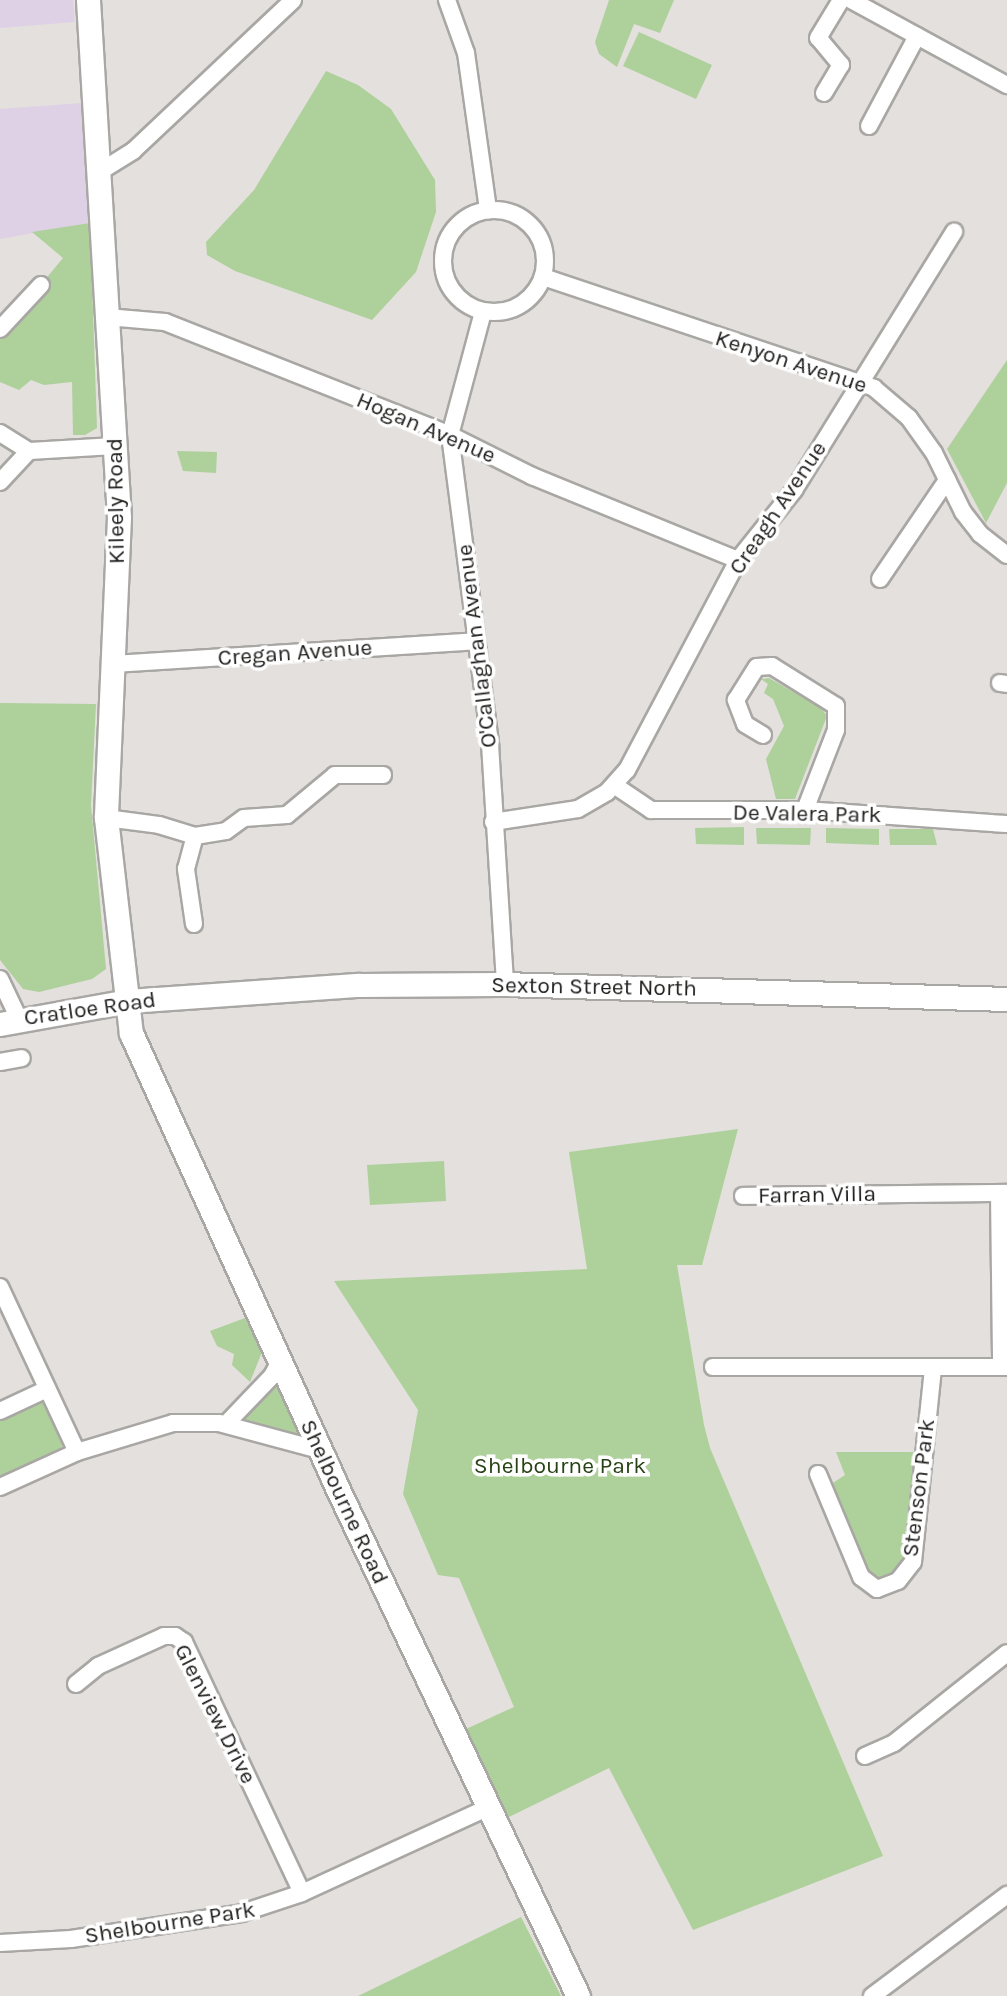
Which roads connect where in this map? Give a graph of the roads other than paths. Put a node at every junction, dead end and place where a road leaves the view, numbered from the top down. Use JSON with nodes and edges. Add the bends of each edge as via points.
{"nodes":[{"id":1,"x":88,"y":0,"type":"edge"},
{"id":2,"x":293,"y":0,"type":"edge"},
{"id":3,"x":447,"y":0,"type":"edge"},
{"id":4,"x":841,"y":0,"type":"edge"},
{"id":5,"x":851,"y":0,"type":"edge"},
{"id":6,"x":917,"y":36,"type":"junction"},
{"id":7,"x":1007,"y":85,"type":"edge"},
{"id":8,"x":824,"y":93,"type":"dead end"},
{"id":9,"x":869,"y":125,"type":"dead end"},
{"id":10,"x":101,"y":171,"type":"junction"},
{"id":11,"x":488,"y":210,"type":"junction"},
{"id":12,"x":954,"y":232,"type":"dead end"},
{"id":13,"x":543,"y":277,"type":"junction"},
{"id":14,"x":41,"y":285,"type":"dead end"},
{"id":15,"x":484,"y":312,"type":"junction"},
{"id":16,"x":107,"y":317,"type":"junction"},
{"id":17,"x":0,"y":329,"type":"edge"},
{"id":18,"x":859,"y":382,"type":"junction"},
{"id":19,"x":0,"y":433,"type":"edge"},
{"id":20,"x":450,"y":435,"type":"junction"},
{"id":21,"x":115,"y":446,"type":"junction"},
{"id":22,"x":29,"y":451,"type":"junction"},
{"id":23,"x":947,"y":480,"type":"junction"},
{"id":24,"x":0,"y":482,"type":"edge"},
{"id":25,"x":1007,"y":555,"type":"edge"},
{"id":26,"x":738,"y":560,"type":"junction"},
{"id":27,"x":880,"y":579,"type":"dead end"},
{"id":28,"x":476,"y":641,"type":"junction"},
{"id":29,"x":113,"y":664,"type":"junction"},
{"id":30,"x":763,"y":735,"type":"dead end"},
{"id":31,"x":383,"y":775,"type":"dead end"},
{"id":32,"x":614,"y":785,"type":"junction"},
{"id":33,"x":805,"y":810,"type":"junction"},
{"id":34,"x":106,"y":818,"type":"junction"},
{"id":35,"x":493,"y":822,"type":"junction"},
{"id":36,"x":1007,"y":824,"type":"edge"},
{"id":37,"x":195,"y":836,"type":"junction"},
{"id":38,"x":194,"y":924,"type":"dead end"},
{"id":39,"x":0,"y":979,"type":"edge"},
{"id":40,"x":505,"y":984,"type":"junction"},
{"id":41,"x":181,"y":997,"type":"joint"},
{"id":42,"x":1007,"y":999,"type":"edge"},
{"id":43,"x":128,"y":1001,"type":"junction"},
{"id":44,"x":9,"y":1022,"type":"edge"},
{"id":45,"x":22,"y":1058,"type":"dead end"},
{"id":46,"x":0,"y":1062,"type":"edge"},
{"id":47,"x":1003,"y":1193,"type":"edge"},
{"id":48,"x":743,"y":1196,"type":"dead end"},
{"id":49,"x":0,"y":1287,"type":"edge"},
{"id":50,"x":280,"y":1361,"type":"junction"},
{"id":51,"x":713,"y":1367,"type":"dead end"},
{"id":52,"x":933,"y":1367,"type":"junction"},
{"id":53,"x":1004,"y":1367,"type":"edge"},
{"id":54,"x":47,"y":1389,"type":"junction"},
{"id":55,"x":0,"y":1410,"type":"edge"},
{"id":56,"x":226,"y":1424,"type":"junction"},
{"id":57,"x":320,"y":1450,"type":"junction"},
{"id":58,"x":76,"y":1452,"type":"junction"},
{"id":59,"x":818,"y":1474,"type":"dead end"},
{"id":60,"x":0,"y":1487,"type":"edge"},
{"id":61,"x":1007,"y":1653,"type":"edge"},
{"id":62,"x":76,"y":1684,"type":"dead end"},
{"id":63,"x":865,"y":1756,"type":"dead end"},
{"id":64,"x":487,"y":1808,"type":"junction"},
{"id":65,"x":302,"y":1893,"type":"junction"},
{"id":66,"x":1007,"y":1895,"type":"edge"},
{"id":67,"x":0,"y":1943,"type":"edge"},
{"id":68,"x":578,"y":1996,"type":"edge"},
{"id":69,"x":872,"y":1996,"type":"edge"}],
"edges":[{"from":1,"to":10,"type":"main road","name":"Kileely Road"},
{"from":2,"to":10,"type":"street","via":[[133,151]]},
{"from":3,"to":11,"type":"street","via":[[464,46]]},
{"from":4,"to":8,"type":"street","via":[[818,38],[841,65]]},
{"from":5,"to":6,"type":"street"},
{"from":6,"to":7,"type":"street"},
{"from":6,"to":9,"type":"street"},
{"from":10,"to":16,"type":"main road","name":"Kileely Road"},
{"from":11,"to":13,"type":"street","via":[[513,213],[537,232],[544,254]]},
{"from":11,"to":15,"type":"street","via":[[473,214],[450,233],[442,265],[455,296]]},
{"from":12,"to":18,"type":"street","name":"Creagh Avenue"},
{"from":13,"to":15,"type":"street","via":[[522,305]]},
{"from":13,"to":18,"type":"street","name":"Kenyon Avenue"},
{"from":14,"to":17,"type":"street"},
{"from":15,"to":20,"type":"street","name":"O'Callaghan Avenue"},
{"from":16,"to":20,"type":"street","name":"Hogan Avenue","via":[[165,322]]},
{"from":16,"to":21,"type":"main road","name":"Kileely Road"},
{"from":18,"to":23,"type":"street","name":"Kenyon Avenue","via":[[874,388],[909,418]]},
{"from":18,"to":26,"type":"street","name":"Creagh Avenue","via":[[794,490]]},
{"from":19,"to":22,"type":"street"},
{"from":20,"to":26,"type":"street","name":"Hogan Avenue","via":[[532,476]]},
{"from":20,"to":28,"type":"street","name":"O'Callaghan Avenue"},
{"from":21,"to":22,"type":"street"},
{"from":21,"to":29,"type":"main road","name":"Kileely Road","via":[[118,529]]},
{"from":22,"to":24,"type":"street"},
{"from":23,"to":25,"type":"street","name":"Kenyon Avenue","via":[[980,534]]},
{"from":23,"to":27,"type":"street"},
{"from":26,"to":32,"type":"street","name":"Creagh Avenue","via":[[638,752]]},
{"from":28,"to":29,"type":"street","name":"Cregan Avenue"},
{"from":28,"to":35,"type":"street","name":"O'Callaghan Avenue","via":[[490,744]]},
{"from":29,"to":34,"type":"main road","name":"Kileely Road"},
{"from":30,"to":33,"type":"street","via":[[745,724],[736,700],[757,667],[772,666],[836,706],[836,730]]},
{"from":31,"to":37,"type":"street","via":[[335,775],[287,815],[244,818],[226,831]]},
{"from":32,"to":33,"type":"street","name":"De Valera Park","via":[[651,810]]},
{"from":32,"to":35,"type":"street","name":"Creagh Avenue","via":[[569,812]]},
{"from":33,"to":36,"type":"street","name":"De Valera Park"},
{"from":34,"to":37,"type":"street","via":[[159,825]]},
{"from":34,"to":43,"type":"main road","name":"Kileely Road"},
{"from":35,"to":40,"type":"street","name":"O'Callaghan Avenue"},
{"from":37,"to":38,"type":"street","via":[[186,869]]},
{"from":39,"to":44,"type":"street"},
{"from":40,"to":41,"type":"main road","name":"Sexton Street North","via":[[342,985]]},
{"from":40,"to":42,"type":"main road","name":"Sexton Street North"},
{"from":41,"to":43,"type":"main road","name":"Cratloe Road"},
{"from":43,"to":44,"type":"main road","name":"Cratloe Road"},
{"from":43,"to":50,"type":"main road","name":"Shelbourne Road","via":[[133,1036]]},
{"from":45,"to":46,"type":"street"},
{"from":47,"to":48,"type":"street","name":"Farran Villa"},
{"from":47,"to":53,"type":"street"},
{"from":49,"to":54,"type":"street"},
{"from":50,"to":56,"type":"street","via":[[272,1376]]},
{"from":50,"to":57,"type":"main road","name":"Shelbourne Road"},
{"from":51,"to":52,"type":"street"},
{"from":52,"to":53,"type":"street"},
{"from":52,"to":59,"type":"street","name":"Stenson Park","via":[[913,1562],[898,1581],[877,1588],[861,1577]]},
{"from":54,"to":55,"type":"street"},
{"from":54,"to":58,"type":"street"},
{"from":56,"to":57,"type":"street"},
{"from":56,"to":58,"type":"street","via":[[191,1421],[154,1426]]},
{"from":57,"to":64,"type":"main road","name":"Shelbourne Road"},
{"from":58,"to":60,"type":"street"},
{"from":61,"to":63,"type":"street","via":[[894,1743]]},
{"from":62,"to":65,"type":"street","name":"Glenview Drive","via":[[98,1666],[164,1636],[184,1642]]},
{"from":64,"to":65,"type":"street","name":"Shelbourne Park"},
{"from":64,"to":68,"type":"main road","name":"Shelbourne Road"},
{"from":65,"to":67,"type":"street","name":"Shelbourne Park","via":[[216,1920],[29,1944]]},
{"from":66,"to":69,"type":"street"}]}
